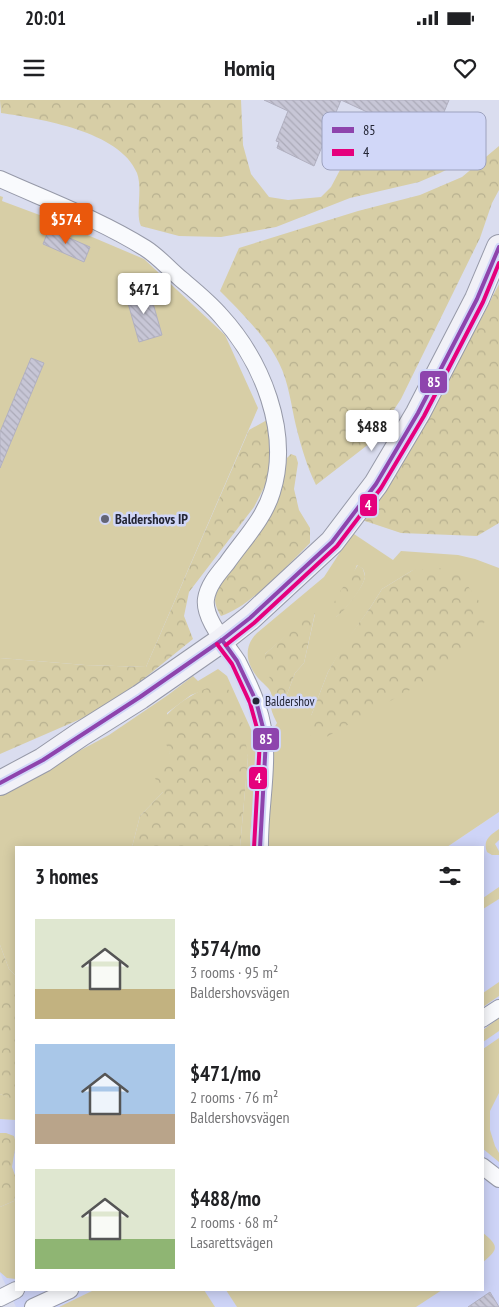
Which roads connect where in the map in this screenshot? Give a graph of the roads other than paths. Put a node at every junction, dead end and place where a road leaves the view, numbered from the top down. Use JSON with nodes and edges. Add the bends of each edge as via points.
{"nodes":[{"id":1,"x":0,"y":179,"type":"edge"},
{"id":2,"x":499,"y":247,"type":"edge"},
{"id":3,"x":222,"y":640,"type":"junction"},
{"id":4,"x":81,"y":734,"type":"junction"},
{"id":5,"x":0,"y":765,"type":"edge"},
{"id":6,"x":0,"y":783,"type":"edge"},
{"id":7,"x":260,"y":846,"type":"edge"},
{"id":8,"x":499,"y":1008,"type":"edge"},
{"id":9,"x":484,"y":1018,"type":"edge"},
{"id":10,"x":484,"y":1168,"type":"edge"},
{"id":11,"x":499,"y":1179,"type":"edge"},
{"id":12,"x":15,"y":1290,"type":"edge"},
{"id":13,"x":68,"y":1291,"type":"edge"},
{"id":14,"x":0,"y":1298,"type":"edge"},
{"id":15,"x":33,"y":1307,"type":"edge"}],
"edges":[{"from":1,"to":3,"type":"street","via":[[101,224],[147,249],[221,316],[244,345],[260,376],[274,416],[279,450],[272,491],[262,516],[211,583],[205,600],[209,616]]},
{"from":2,"to":3,"type":"street","via":[[477,299],[376,484],[332,542]]},
{"from":3,"to":4,"type":"street"},
{"from":3,"to":7,"type":"street","via":[[237,661],[256,702],[266,739]]},
{"from":4,"to":5,"type":"street"},
{"from":4,"to":6,"type":"street","via":[[43,760]]},
{"from":8,"to":9,"type":"street"},
{"from":10,"to":11,"type":"street"},
{"from":12,"to":14,"type":"street"},
{"from":13,"to":15,"type":"street"}]}
